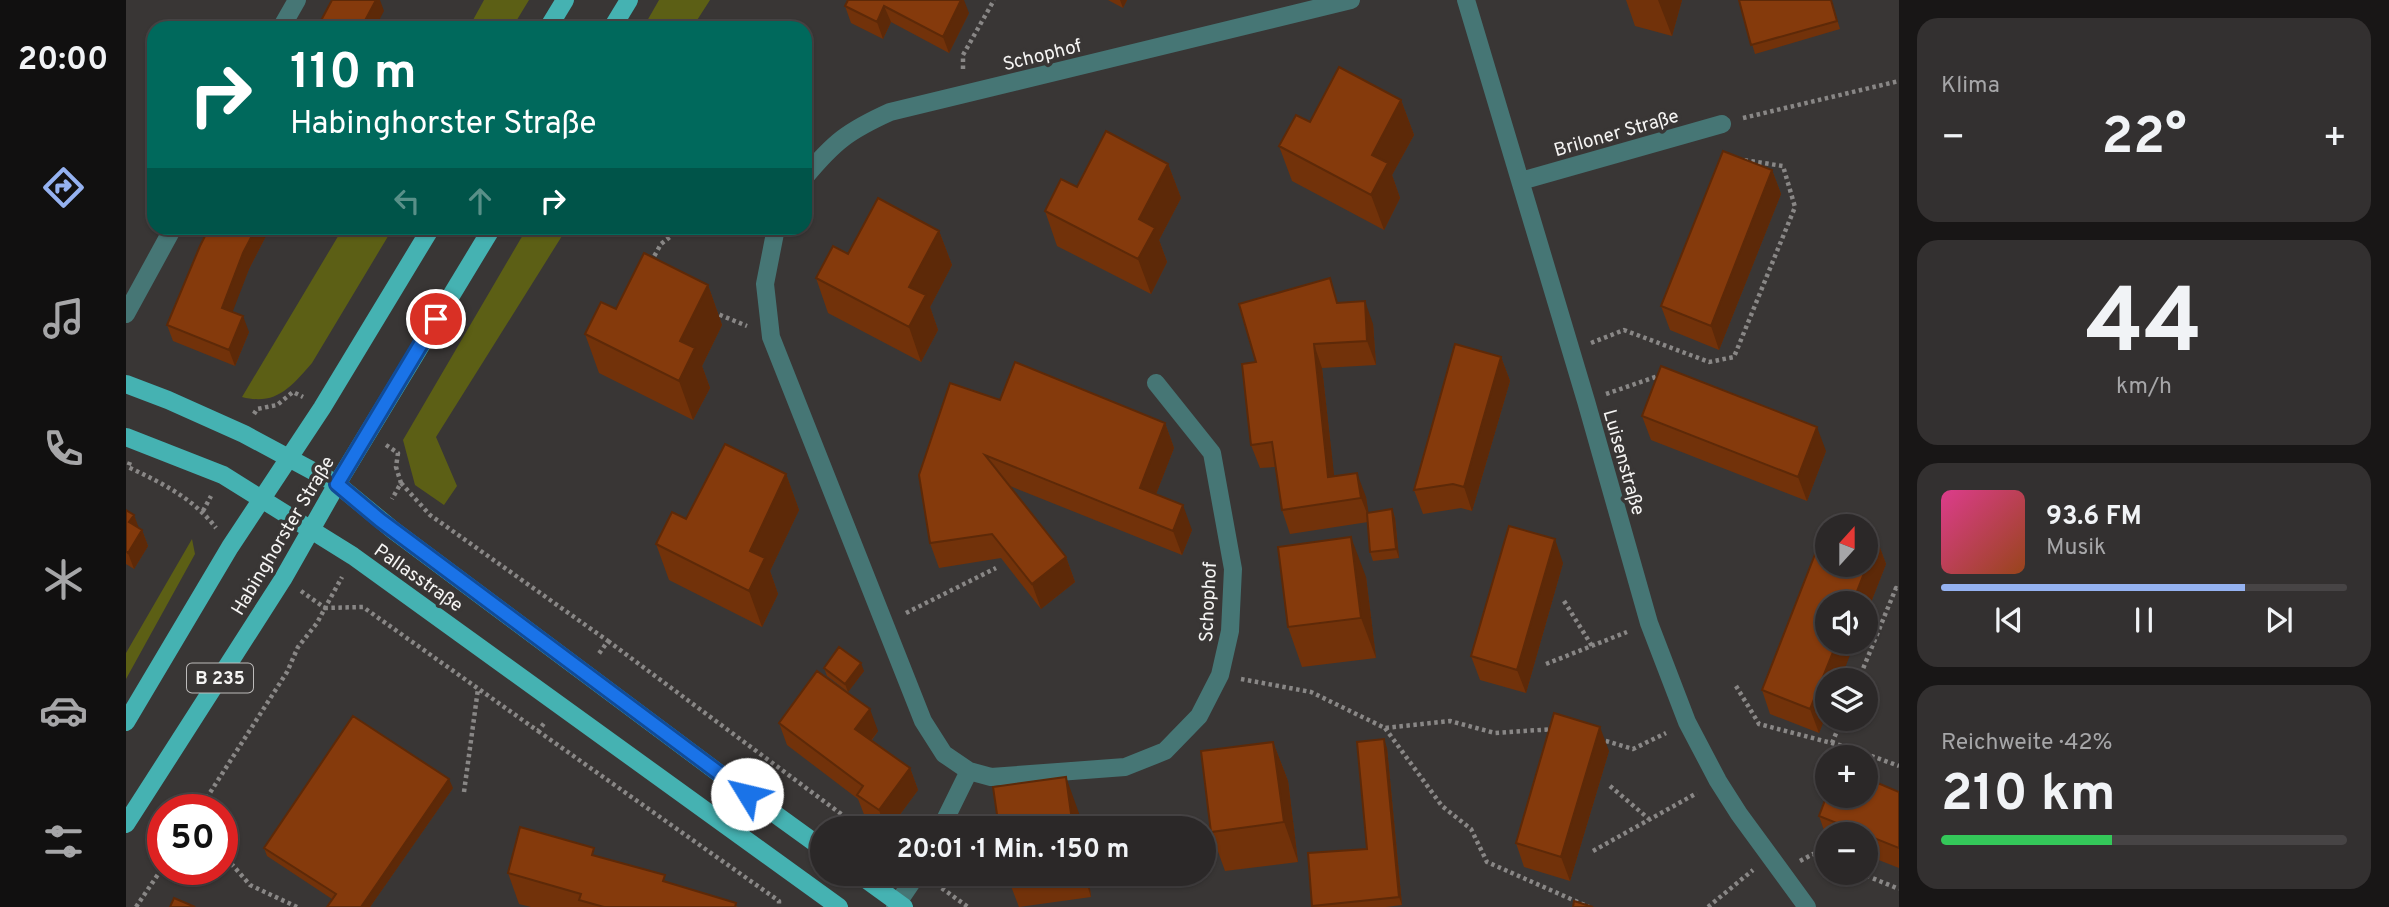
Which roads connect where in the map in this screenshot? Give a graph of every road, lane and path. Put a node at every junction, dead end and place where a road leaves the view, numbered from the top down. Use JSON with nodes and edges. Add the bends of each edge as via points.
{"nodes":[{"id":1,"x":297,"y":0,"type":"edge"},
{"id":2,"x":565,"y":0,"type":"edge"},
{"id":3,"x":629,"y":0,"type":"edge"},
{"id":4,"x":994,"y":0,"type":"edge"},
{"id":5,"x":1351,"y":0,"type":"edge"},
{"id":6,"x":1466,"y":0,"type":"edge"},
{"id":7,"x":285,"y":21,"type":"edge"},
{"id":8,"x":552,"y":21,"type":"edge"},
{"id":9,"x":616,"y":21,"type":"edge"},
{"id":10,"x":1899,"y":81,"type":"edge"},
{"id":11,"x":963,"y":95,"type":"junction"},
{"id":12,"x":1721,"y":124,"type":"joint"},
{"id":13,"x":1742,"y":160,"type":"edge"},
{"id":14,"x":812,"y":169,"type":"edge"},
{"id":15,"x":1521,"y":181,"type":"junction"},
{"id":16,"x":169,"y":235,"type":"edge"},
{"id":17,"x":427,"y":235,"type":"edge"},
{"id":18,"x":488,"y":235,"type":"edge"},
{"id":19,"x":672,"y":235,"type":"edge"},
{"id":20,"x":775,"y":235,"type":"edge"},
{"id":21,"x":648,"y":268,"type":"edge"},
{"id":22,"x":713,"y":311,"type":"dead end"},
{"id":23,"x":126,"y":314,"type":"edge"},
{"id":24,"x":771,"y":337,"type":"junction"},
{"id":25,"x":1571,"y":351,"type":"junction"},
{"id":26,"x":1667,"y":373,"type":"edge"},
{"id":27,"x":1156,"y":383,"type":"dead end"},
{"id":28,"x":126,"y":384,"type":"edge"},
{"id":29,"x":1586,"y":401,"type":"junction"},
{"id":30,"x":126,"y":437,"type":"edge"},
{"id":31,"x":290,"y":457,"type":"junction"},
{"id":32,"x":128,"y":467,"type":"dead end"},
{"id":33,"x":337,"y":484,"type":"junction"},
{"id":34,"x":261,"y":498,"type":"junction"},
{"id":35,"x":203,"y":511,"type":"dead end"},
{"id":36,"x":312,"y":530,"type":"junction"},
{"id":37,"x":996,"y":568,"type":"dead end"},
{"id":38,"x":1899,"y":590,"type":"edge"},
{"id":39,"x":1564,"y":601,"type":"dead end"},
{"id":40,"x":325,"y":608,"type":"dead end"},
{"id":41,"x":885,"y":623,"type":"junction"},
{"id":42,"x":1649,"y":623,"type":"junction"},
{"id":43,"x":608,"y":641,"type":"dead end"},
{"id":44,"x":1592,"y":646,"type":"junction"},
{"id":45,"x":1546,"y":664,"type":"dead end"},
{"id":46,"x":1863,"y":668,"type":"edge"},
{"id":47,"x":1220,"y":675,"type":"junction"},
{"id":48,"x":1736,"y":686,"type":"dead end"},
{"id":49,"x":478,"y":690,"type":"dead end"},
{"id":50,"x":126,"y":722,"type":"edge"},
{"id":51,"x":1687,"y":722,"type":"junction"},
{"id":52,"x":1385,"y":728,"type":"junction"},
{"id":53,"x":1567,"y":729,"type":"edge"},
{"id":54,"x":1837,"y":731,"type":"edge"},
{"id":55,"x":538,"y":732,"type":"dead end"},
{"id":56,"x":1593,"y":737,"type":"edge"},
{"id":57,"x":1832,"y":743,"type":"junction"},
{"id":58,"x":1899,"y":766,"type":"edge"},
{"id":59,"x":969,"y":771,"type":"junction"},
{"id":60,"x":1718,"y":781,"type":"junction"},
{"id":61,"x":1610,"y":786,"type":"dead end"},
{"id":62,"x":464,"y":792,"type":"dead end"},
{"id":63,"x":209,"y":794,"type":"edge"},
{"id":64,"x":844,"y":816,"type":"edge"},
{"id":65,"x":947,"y":816,"type":"edge"},
{"id":66,"x":1649,"y":820,"type":"junction"},
{"id":67,"x":126,"y":824,"type":"edge"},
{"id":68,"x":810,"y":839,"type":"edge"},
{"id":69,"x":1593,"y":851,"type":"dead end"},
{"id":70,"x":1770,"y":857,"type":"junction"},
{"id":71,"x":238,"y":871,"type":"edge"},
{"id":72,"x":1878,"y":880,"type":"edge"},
{"id":73,"x":151,"y":885,"type":"edge"},
{"id":74,"x":874,"y":886,"type":"edge"},
{"id":75,"x":916,"y":886,"type":"edge"},
{"id":76,"x":937,"y":886,"type":"edge"},
{"id":77,"x":1899,"y":889,"type":"edge"},
{"id":78,"x":899,"y":906,"type":"edge"},
{"id":79,"x":136,"y":907,"type":"edge"},
{"id":80,"x":297,"y":907,"type":"edge"},
{"id":81,"x":779,"y":907,"type":"edge"},
{"id":82,"x":839,"y":907,"type":"edge"},
{"id":83,"x":968,"y":907,"type":"edge"},
{"id":84,"x":1589,"y":907,"type":"edge"},
{"id":85,"x":1708,"y":907,"type":"edge"},
{"id":86,"x":1807,"y":907,"type":"edge"}],
"edges":[{"from":1,"to":7,"type":"street"},
{"from":2,"to":8,"type":"main road"},
{"from":3,"to":9,"type":"main road"},
{"from":4,"to":11,"type":"path","via":[[963,55]]},
{"from":5,"to":11,"type":"street","name":"Schophof"},
{"from":6,"to":15,"type":"street","name":"Luisenstraße"},
{"from":10,"to":12,"type":"path"},
{"from":11,"to":14,"type":"street","name":"Schophof","via":[[890,113],[858,127],[829,148]]},
{"from":12,"to":15,"type":"street","name":"Briloner Straße"},
{"from":13,"to":25,"type":"path","via":[[1783,166],[1795,207],[1734,357],[1709,362],[1624,330]]},
{"from":15,"to":25,"type":"street","name":"Luisenstraße"},
{"from":16,"to":23,"type":"street"},
{"from":17,"to":31,"type":"main road","name":"Habinghorster Straße","number":"B 235"},
{"from":18,"to":33,"type":"main road","name":"Habinghorster Straße","number":"B 235"},
{"from":19,"to":21,"type":"path","via":[[661,244]]},
{"from":20,"to":24,"type":"street","name":"Schophof","via":[[765,284]]},
{"from":22,"to":24,"type":"path"},
{"from":24,"to":41,"type":"street","name":"Schophof"},
{"from":25,"to":29,"type":"street","name":"Luisenstraße"},
{"from":26,"to":29,"type":"path"},
{"from":27,"to":47,"type":"street","name":"Schophof","via":[[1212,453],[1233,569],[1230,631]]},
{"from":28,"to":31,"type":"main road","name":"Pallasstraße"},
{"from":29,"to":42,"type":"street","name":"Luisenstraße"},
{"from":30,"to":34,"type":"main road","name":"Pallasstraße","via":[[209,468]]},
{"from":31,"to":33,"type":"main road","name":"Pallasstraße"},
{"from":31,"to":34,"type":"main road","name":"Habinghorster Straße","number":"B 235"},
{"from":32,"to":35,"type":"path","via":[[171,488]]},
{"from":33,"to":36,"type":"main road","name":"Habinghorster Straße","number":"B 235"},
{"from":33,"to":68,"type":"main road","name":"Pallasstraße"},
{"from":34,"to":36,"type":"main road","name":"Pallasstraße"},
{"from":34,"to":50,"type":"main road","name":"Habinghorster Straße","number":"B 235"},
{"from":36,"to":67,"type":"main road","name":"Habinghorster Straße","number":"B 235"},
{"from":36,"to":82,"type":"main road","name":"Pallasstraße"},
{"from":37,"to":41,"type":"path"},
{"from":38,"to":46,"type":"path"},
{"from":39,"to":44,"type":"path"},
{"from":40,"to":63,"type":"path"},
{"from":41,"to":59,"type":"street","name":"Schophof","via":[[923,721],[944,754]]},
{"from":42,"to":44,"type":"path"},
{"from":42,"to":51,"type":"street","name":"Luisenstraße"},
{"from":43,"to":64,"type":"path"},
{"from":44,"to":45,"type":"path"},
{"from":47,"to":52,"type":"path","via":[[1311,692]]},
{"from":47,"to":59,"type":"street","name":"Schophof","via":[[1199,716],[1165,751],[1125,767],[991,777]]},
{"from":48,"to":57,"type":"path","via":[[1759,724]]},
{"from":49,"to":62,"type":"path"},
{"from":51,"to":56,"type":"path","via":[[1633,749]]},
{"from":51,"to":60,"type":"street","name":"Luisenstraße"},
{"from":52,"to":53,"type":"path","via":[[1450,722],[1495,733]]},
{"from":52,"to":84,"type":"path","via":[[1442,806],[1471,830],[1487,862]]},
{"from":54,"to":57,"type":"path"},
{"from":55,"to":81,"type":"path","via":[[779,901]]},
{"from":57,"to":58,"type":"path"},
{"from":59,"to":65,"type":"street"},
{"from":60,"to":66,"type":"path"},
{"from":60,"to":70,"type":"street","name":"Luisenstraße"},
{"from":61,"to":66,"type":"path"},
{"from":66,"to":69,"type":"path"},
{"from":70,"to":85,"type":"path"},
{"from":70,"to":86,"type":"street","name":"Luisenstraße"},
{"from":71,"to":80,"type":"path","via":[[250,885]]},
{"from":72,"to":77,"type":"path"},
{"from":73,"to":79,"type":"path"},
{"from":74,"to":78,"type":"main road"},
{"from":75,"to":78,"type":"street"},
{"from":76,"to":83,"type":"path"}]}
